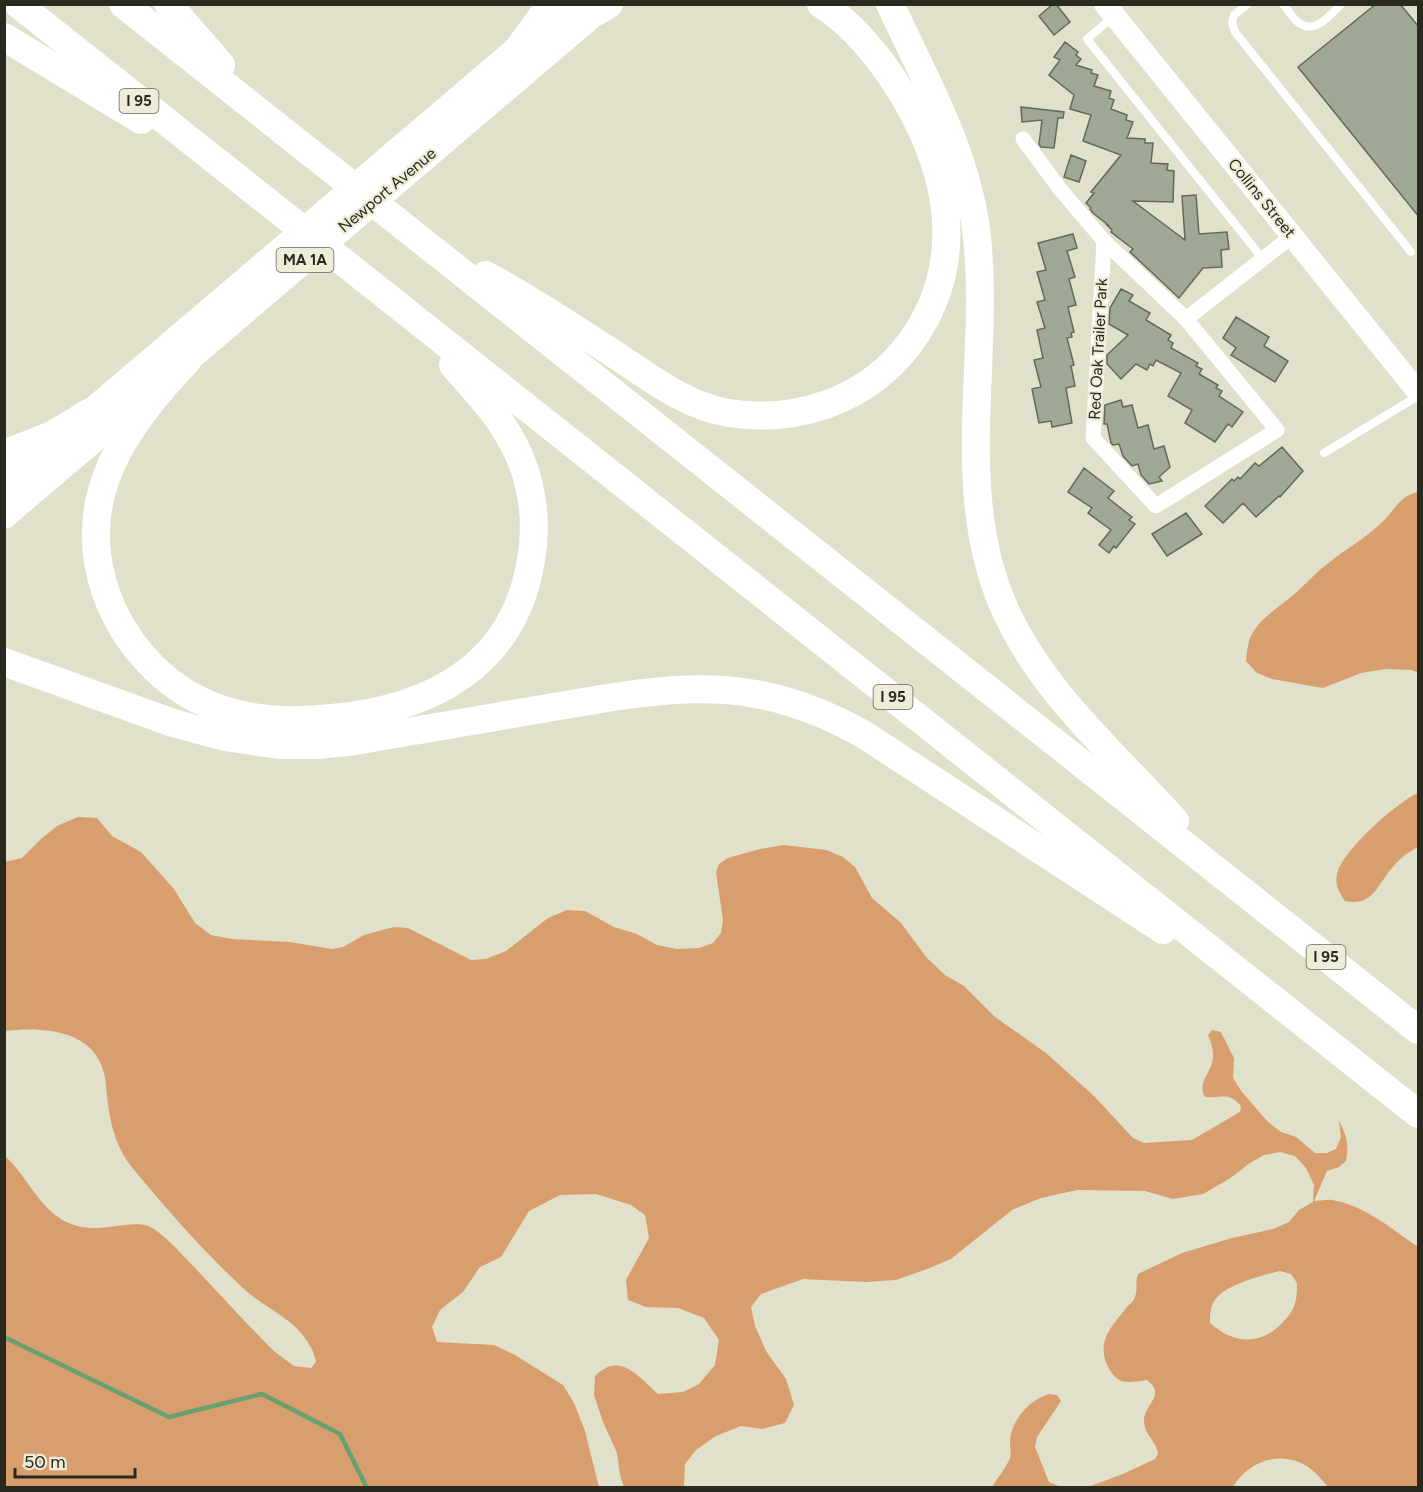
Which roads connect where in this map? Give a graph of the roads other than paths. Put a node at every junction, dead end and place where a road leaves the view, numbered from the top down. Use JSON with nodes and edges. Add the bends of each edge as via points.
{"nodes":[{"id":1,"x":18,"y":4,"type":"edge"},
{"id":2,"x":123,"y":4,"type":"edge"},
{"id":3,"x":168,"y":4,"type":"edge"},
{"id":4,"x":551,"y":4,"type":"edge"},
{"id":5,"x":570,"y":4,"type":"edge"},
{"id":6,"x":821,"y":4,"type":"edge"},
{"id":7,"x":890,"y":4,"type":"edge"},
{"id":8,"x":1248,"y":4,"type":"edge"},
{"id":9,"x":1283,"y":4,"type":"edge"},
{"id":10,"x":1341,"y":4,"type":"edge"},
{"id":11,"x":604,"y":7,"type":"edge"},
{"id":12,"x":1108,"y":7,"type":"edge"},
{"id":13,"x":4,"y":37,"type":"edge"},
{"id":14,"x":518,"y":49,"type":"junction"},
{"id":15,"x":260,"y":113,"type":"junction"},
{"id":16,"x":1023,"y":139,"type":"dead end"},
{"id":17,"x":218,"y":163,"type":"junction"},
{"id":18,"x":1292,"y":236,"type":"junction"},
{"id":19,"x":417,"y":238,"type":"junction"},
{"id":20,"x":1104,"y":240,"type":"junction"},
{"id":21,"x":1411,"y":252,"type":"dead end"},
{"id":22,"x":1263,"y":259,"type":"junction"},
{"id":23,"x":415,"y":319,"type":"junction"},
{"id":24,"x":1186,"y":319,"type":"junction"},
{"id":25,"x":187,"y":361,"type":"junction"},
{"id":26,"x":1419,"y":394,"type":"edge"},
{"id":27,"x":92,"y":411,"type":"junction"},
{"id":28,"x":1324,"y":453,"type":"dead end"},
{"id":29,"x":4,"y":454,"type":"edge"},
{"id":30,"x":4,"y":486,"type":"edge"},
{"id":31,"x":4,"y":516,"type":"edge"},
{"id":32,"x":4,"y":662,"type":"edge"},
{"id":33,"x":1233,"y":884,"type":"junction"},
{"id":34,"x":1254,"y":983,"type":"junction"},
{"id":35,"x":1419,"y":1030,"type":"edge"},
{"id":36,"x":1419,"y":1114,"type":"edge"}],
"edges":[{"from":1,"to":17,"type":"highway","number":"I 95"},
{"from":2,"to":15,"type":"highway","number":"I 95"},
{"from":3,"to":15,"type":"highway"},
{"from":4,"to":14,"type":"highway"},
{"from":5,"to":14,"type":"main road","name":"Newport Avenue","number":"MA 1A"},
{"from":6,"to":19,"type":"highway","via":[[865,43],[906,99],[932,153],[948,220],[942,278],[920,329],[896,360],[850,394],[814,409],[777,416],[739,414],[703,406],[673,392],[521,294]]},
{"from":7,"to":33,"type":"highway","via":[[955,144],[975,218],[979,302],[977,500],[984,548],[998,591],[1019,636],[1061,697]]},
{"from":8,"to":21,"type":"lane","via":[[1234,15],[1235,32]]},
{"from":9,"to":10,"type":"lane","via":[[1307,27],[1325,20]]},
{"from":11,"to":25,"type":"main road","name":"Newport Avenue","number":"MA 1A"},
{"from":12,"to":18,"type":"street","name":"Collins Street"},
{"from":12,"to":22,"type":"lane","via":[[1087,39]]},
{"from":13,"to":17,"type":"highway","via":[[120,109]]},
{"from":14,"to":27,"type":"main road","name":"Newport Avenue","number":"MA 1A"},
{"from":15,"to":19,"type":"highway","number":"I 95"},
{"from":16,"to":20,"type":"street","name":"Red Oak Trailer Park"},
{"from":17,"to":23,"type":"highway","number":"I 95"},
{"from":18,"to":22,"type":"street"},
{"from":18,"to":26,"type":"street","name":"Collins Street"},
{"from":19,"to":33,"type":"highway","number":"I 95"},
{"from":20,"to":24,"type":"street","name":"Red Oak Trailer Park"},
{"from":20,"to":24,"type":"street","name":"Red Oak Trailer Park","via":[[1093,438],[1156,506],[1277,430]]},
{"from":22,"to":24,"type":"street"},
{"from":23,"to":25,"type":"highway","via":[[513,442],[531,495],[533,551],[518,605],[483,657],[438,691],[369,714],[293,720],[244,715],[213,706],[187,694],[154,668],[114,613],[96,544],[103,485],[128,432]]},
{"from":23,"to":34,"type":"highway","number":"I 95"},
{"from":25,"to":31,"type":"main road","name":"Newport Avenue","number":"MA 1A"},
{"from":26,"to":28,"type":"lane"},
{"from":27,"to":29,"type":"highway","via":[[52,435]]},
{"from":27,"to":30,"type":"main road","name":"Newport Avenue","number":"MA 1A"},
{"from":32,"to":34,"type":"highway","via":[[189,728],[279,745],[349,742],[656,690],[718,688],[776,698],[830,717],[863,734],[1141,918]]},
{"from":33,"to":35,"type":"highway","number":"I 95"},
{"from":34,"to":36,"type":"highway","number":"I 95"}]}
